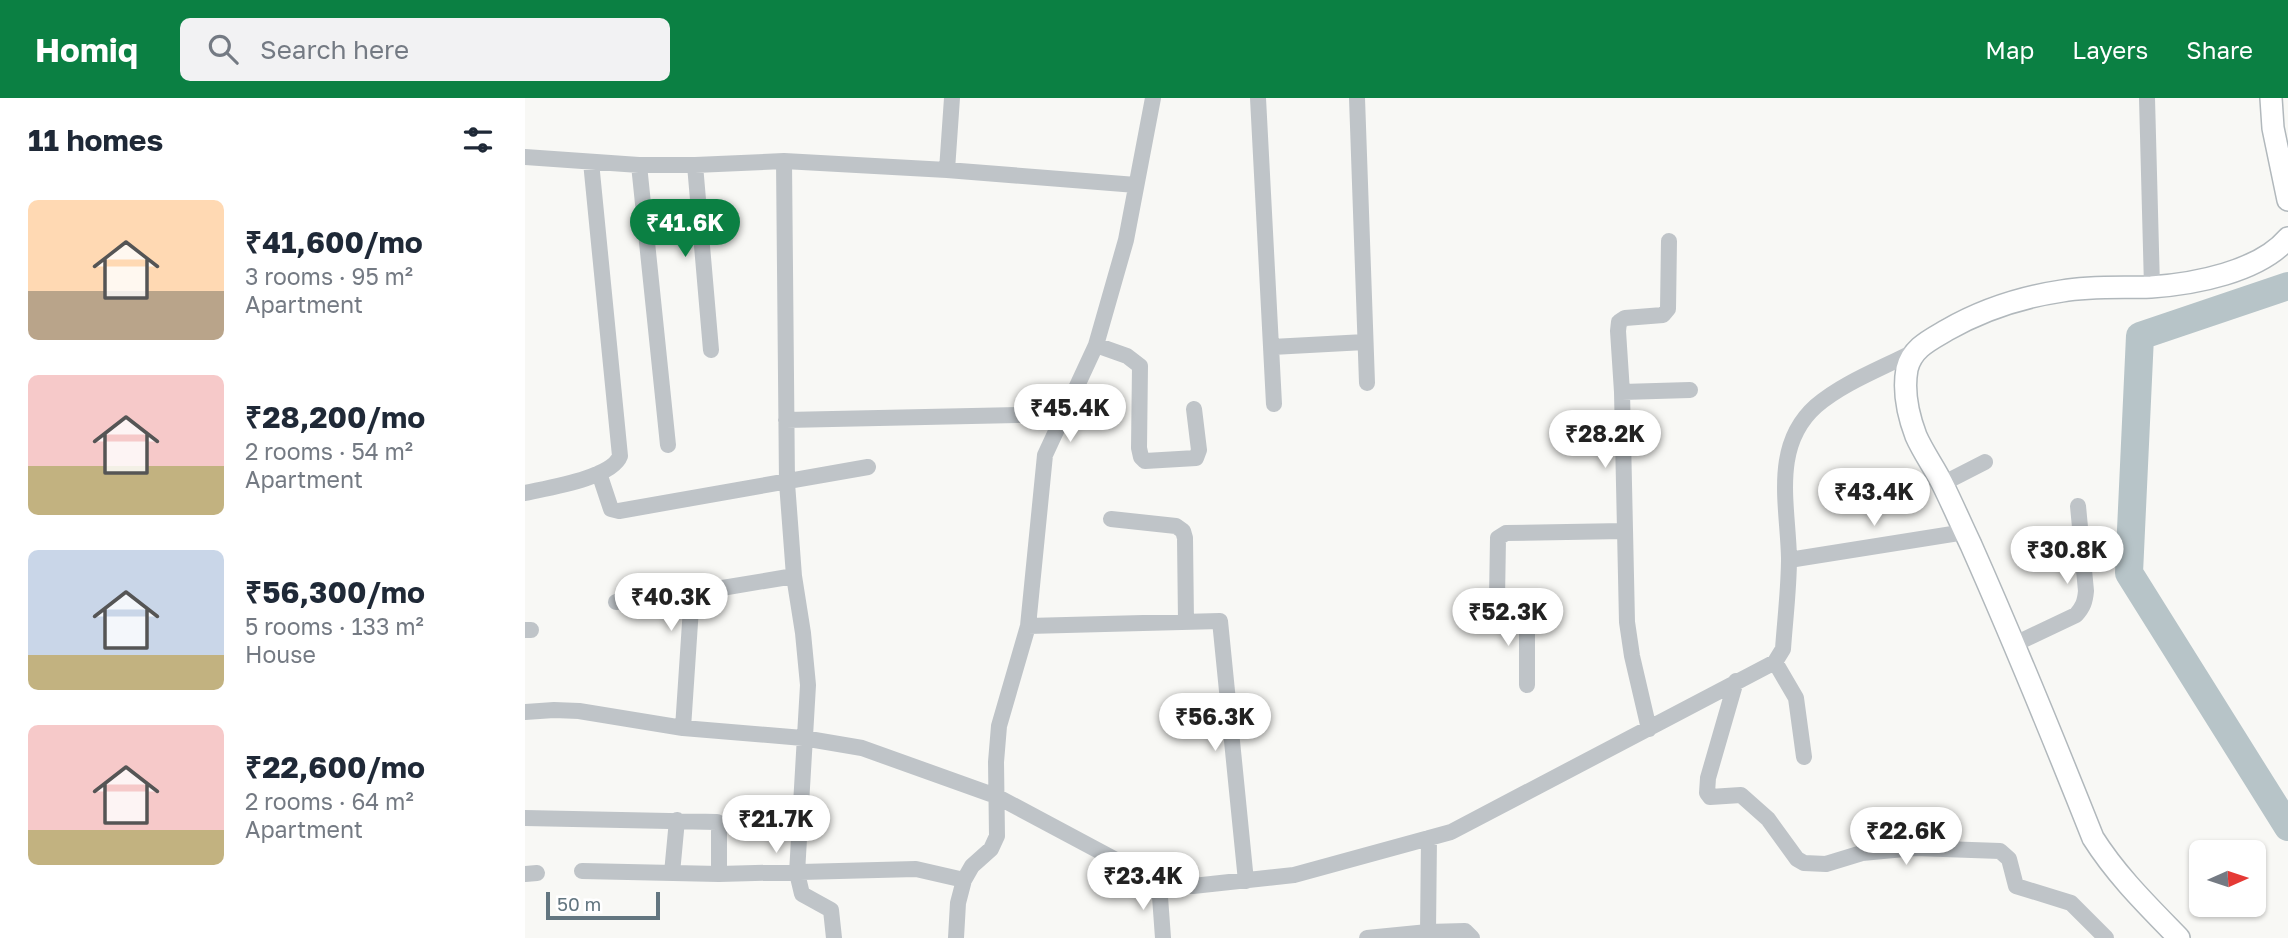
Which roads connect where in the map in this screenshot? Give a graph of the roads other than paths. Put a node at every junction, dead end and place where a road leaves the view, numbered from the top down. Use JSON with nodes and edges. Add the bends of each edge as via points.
{"nodes":[{"id":1,"x":952,"y":98,"type":"edge"},
{"id":2,"x":1153,"y":98,"type":"edge"},
{"id":3,"x":1258,"y":98,"type":"edge"},
{"id":4,"x":1357,"y":98,"type":"edge"},
{"id":5,"x":2147,"y":98,"type":"edge"},
{"id":6,"x":2271,"y":98,"type":"edge"},
{"id":7,"x":525,"y":158,"type":"edge"},
{"id":8,"x":591,"y":162,"type":"junction"},
{"id":9,"x":784,"y":162,"type":"junction"},
{"id":10,"x":639,"y":165,"type":"junction"},
{"id":11,"x":695,"y":166,"type":"junction"},
{"id":12,"x":947,"y":170,"type":"junction"},
{"id":13,"x":1136,"y":185,"type":"junction"},
{"id":14,"x":2288,"y":200,"type":"edge"},
{"id":15,"x":2288,"y":238,"type":"edge"},
{"id":16,"x":1669,"y":241,"type":"dead end"},
{"id":17,"x":2152,"y":287,"type":"junction"},
{"id":18,"x":1365,"y":342,"type":"junction"},
{"id":19,"x":1096,"y":345,"type":"junction"},
{"id":20,"x":1272,"y":347,"type":"junction"},
{"id":21,"x":711,"y":350,"type":"dead end"},
{"id":22,"x":1915,"y":351,"type":"junction"},
{"id":23,"x":1367,"y":383,"type":"dead end"},
{"id":24,"x":1690,"y":390,"type":"dead end"},
{"id":25,"x":1622,"y":392,"type":"junction"},
{"id":26,"x":1274,"y":404,"type":"dead end"},
{"id":27,"x":1194,"y":409,"type":"dead end"},
{"id":28,"x":1063,"y":414,"type":"junction"},
{"id":29,"x":786,"y":421,"type":"junction"},
{"id":30,"x":668,"y":445,"type":"dead end"},
{"id":31,"x":1985,"y":463,"type":"dead end"},
{"id":32,"x":868,"y":467,"type":"dead end"},
{"id":33,"x":599,"y":473,"type":"junction"},
{"id":34,"x":787,"y":483,"type":"junction"},
{"id":35,"x":1942,"y":484,"type":"junction"},
{"id":36,"x":525,"y":493,"type":"edge"},
{"id":37,"x":2078,"y":506,"type":"dead end"},
{"id":38,"x":1111,"y":519,"type":"dead end"},
{"id":39,"x":1624,"y":531,"type":"junction"},
{"id":40,"x":1965,"y":532,"type":"junction"},
{"id":41,"x":1789,"y":560,"type":"junction"},
{"id":42,"x":794,"y":576,"type":"junction"},
{"id":43,"x":692,"y":593,"type":"junction"},
{"id":44,"x":616,"y":602,"type":"dead end"},
{"id":45,"x":1186,"y":622,"type":"junction"},
{"id":46,"x":1028,"y":626,"type":"junction"},
{"id":47,"x":2015,"y":644,"type":"junction"},
{"id":48,"x":1775,"y":662,"type":"junction"},
{"id":49,"x":1737,"y":681,"type":"junction"},
{"id":50,"x":1527,"y":685,"type":"dead end"},
{"id":51,"x":525,"y":712,"type":"edge"},
{"id":52,"x":683,"y":728,"type":"junction"},
{"id":53,"x":1649,"y":729,"type":"junction"},
{"id":54,"x":803,"y":738,"type":"junction"},
{"id":55,"x":1804,"y":757,"type":"dead end"},
{"id":56,"x":996,"y":796,"type":"junction"},
{"id":57,"x":525,"y":818,"type":"edge"},
{"id":58,"x":677,"y":820,"type":"junction"},
{"id":59,"x":1429,"y":838,"type":"junction"},
{"id":60,"x":582,"y":871,"type":"dead end"},
{"id":61,"x":673,"y":873,"type":"junction"},
{"id":62,"x":797,"y":873,"type":"junction"},
{"id":63,"x":719,"y":874,"type":"junction"},
{"id":64,"x":964,"y":880,"type":"junction"},
{"id":65,"x":1246,"y":881,"type":"junction"},
{"id":66,"x":1159,"y":883,"type":"junction"},
{"id":67,"x":1428,"y":932,"type":"junction"},
{"id":68,"x":834,"y":938,"type":"edge"},
{"id":69,"x":956,"y":938,"type":"edge"},
{"id":70,"x":1163,"y":938,"type":"edge"},
{"id":71,"x":1367,"y":938,"type":"edge"},
{"id":72,"x":1472,"y":938,"type":"edge"},
{"id":73,"x":2106,"y":938,"type":"edge"},
{"id":74,"x":2179,"y":938,"type":"edge"}],
"edges":[{"from":1,"to":12,"type":"street"},
{"from":2,"to":13,"type":"street"},
{"from":3,"to":20,"type":"street"},
{"from":4,"to":18,"type":"street"},
{"from":5,"to":17,"type":"street"},
{"from":6,"to":14,"type":"street"},
{"from":7,"to":8,"type":"street"},
{"from":8,"to":10,"type":"street"},
{"from":8,"to":33,"type":"street","via":[[620,456]]},
{"from":9,"to":11,"type":"street"},
{"from":9,"to":12,"type":"street"},
{"from":9,"to":29,"type":"street"},
{"from":10,"to":11,"type":"street"},
{"from":10,"to":30,"type":"street"},
{"from":11,"to":21,"type":"street"},
{"from":12,"to":13,"type":"street"},
{"from":13,"to":19,"type":"street","via":[[1126,240]]},
{"from":15,"to":17,"type":"street","via":[[2277,251],[2229,273]]},
{"from":16,"to":25,"type":"street","via":[[1668,310],[1663,315],[1619,321]]},
{"from":17,"to":22,"type":"street","via":[[2063,290],[2024,298],[1967,318]]},
{"from":18,"to":20,"type":"street"},
{"from":18,"to":23,"type":"street"},
{"from":19,"to":27,"type":"street","via":[[1140,366],[1139,448],[1145,461],[1196,458]]},
{"from":19,"to":28,"type":"street"},
{"from":20,"to":26,"type":"street"},
{"from":22,"to":35,"type":"street","via":[[1905,379],[1907,403],[1917,437]]},
{"from":22,"to":41,"type":"street","via":[[1833,394],[1800,425],[1785,470]]},
{"from":24,"to":25,"type":"street"},
{"from":25,"to":39,"type":"street"},
{"from":28,"to":29,"type":"street"},
{"from":28,"to":46,"type":"street","via":[[1045,455]]},
{"from":29,"to":34,"type":"street"},
{"from":31,"to":35,"type":"street"},
{"from":32,"to":34,"type":"street"},
{"from":33,"to":34,"type":"street","via":[[611,509],[619,511]]},
{"from":33,"to":36,"type":"street"},
{"from":34,"to":42,"type":"street"},
{"from":35,"to":40,"type":"street"},
{"from":37,"to":47,"type":"street","via":[[2086,591],[2082,608]]},
{"from":38,"to":45,"type":"street","via":[[1176,526],[1183,531]]},
{"from":39,"to":50,"type":"street","via":[[1506,533],[1498,538],[1498,601],[1522,606],[1527,615]]},
{"from":39,"to":53,"type":"street","via":[[1629,639]]},
{"from":40,"to":41,"type":"street"},
{"from":40,"to":47,"type":"street"},
{"from":41,"to":48,"type":"street","via":[[1783,649]]},
{"from":42,"to":43,"type":"street"},
{"from":42,"to":54,"type":"street","via":[[808,685]]},
{"from":43,"to":44,"type":"street"},
{"from":43,"to":52,"type":"street"},
{"from":45,"to":46,"type":"street"},
{"from":45,"to":65,"type":"street","via":[[1220,621]]},
{"from":46,"to":56,"type":"street","via":[[999,726]]},
{"from":47,"to":74,"type":"street","via":[[2094,838],[2127,885]]},
{"from":48,"to":49,"type":"street"},
{"from":48,"to":55,"type":"street","via":[[1796,698]]},
{"from":49,"to":53,"type":"street"},
{"from":49,"to":73,"type":"street","via":[[1707,793],[1710,797],[1741,795],[1768,819],[1797,859],[1826,864],[1862,853],[1915,848],[2000,851],[2009,859],[2016,887],[2071,903]]},
{"from":51,"to":52,"type":"street","via":[[579,711]]},
{"from":52,"to":54,"type":"street"},
{"from":53,"to":59,"type":"street","via":[[1451,832]]},
{"from":54,"to":56,"type":"street","via":[[862,748]]},
{"from":54,"to":62,"type":"street"},
{"from":56,"to":64,"type":"street","via":[[995,842]]},
{"from":56,"to":66,"type":"street"},
{"from":57,"to":58,"type":"street"},
{"from":58,"to":61,"type":"street"},
{"from":58,"to":63,"type":"street","via":[[717,822]]},
{"from":59,"to":65,"type":"street","via":[[1294,875]]},
{"from":59,"to":67,"type":"street"},
{"from":60,"to":61,"type":"street"},
{"from":61,"to":63,"type":"street"},
{"from":62,"to":63,"type":"street"},
{"from":62,"to":64,"type":"street","via":[[916,869]]},
{"from":62,"to":68,"type":"street","via":[[802,894],[831,910]]},
{"from":64,"to":69,"type":"street"},
{"from":65,"to":66,"type":"street","via":[[1193,886]]},
{"from":66,"to":70,"type":"street"},
{"from":67,"to":71,"type":"street"},
{"from":67,"to":72,"type":"street","via":[[1465,931]]}]}
